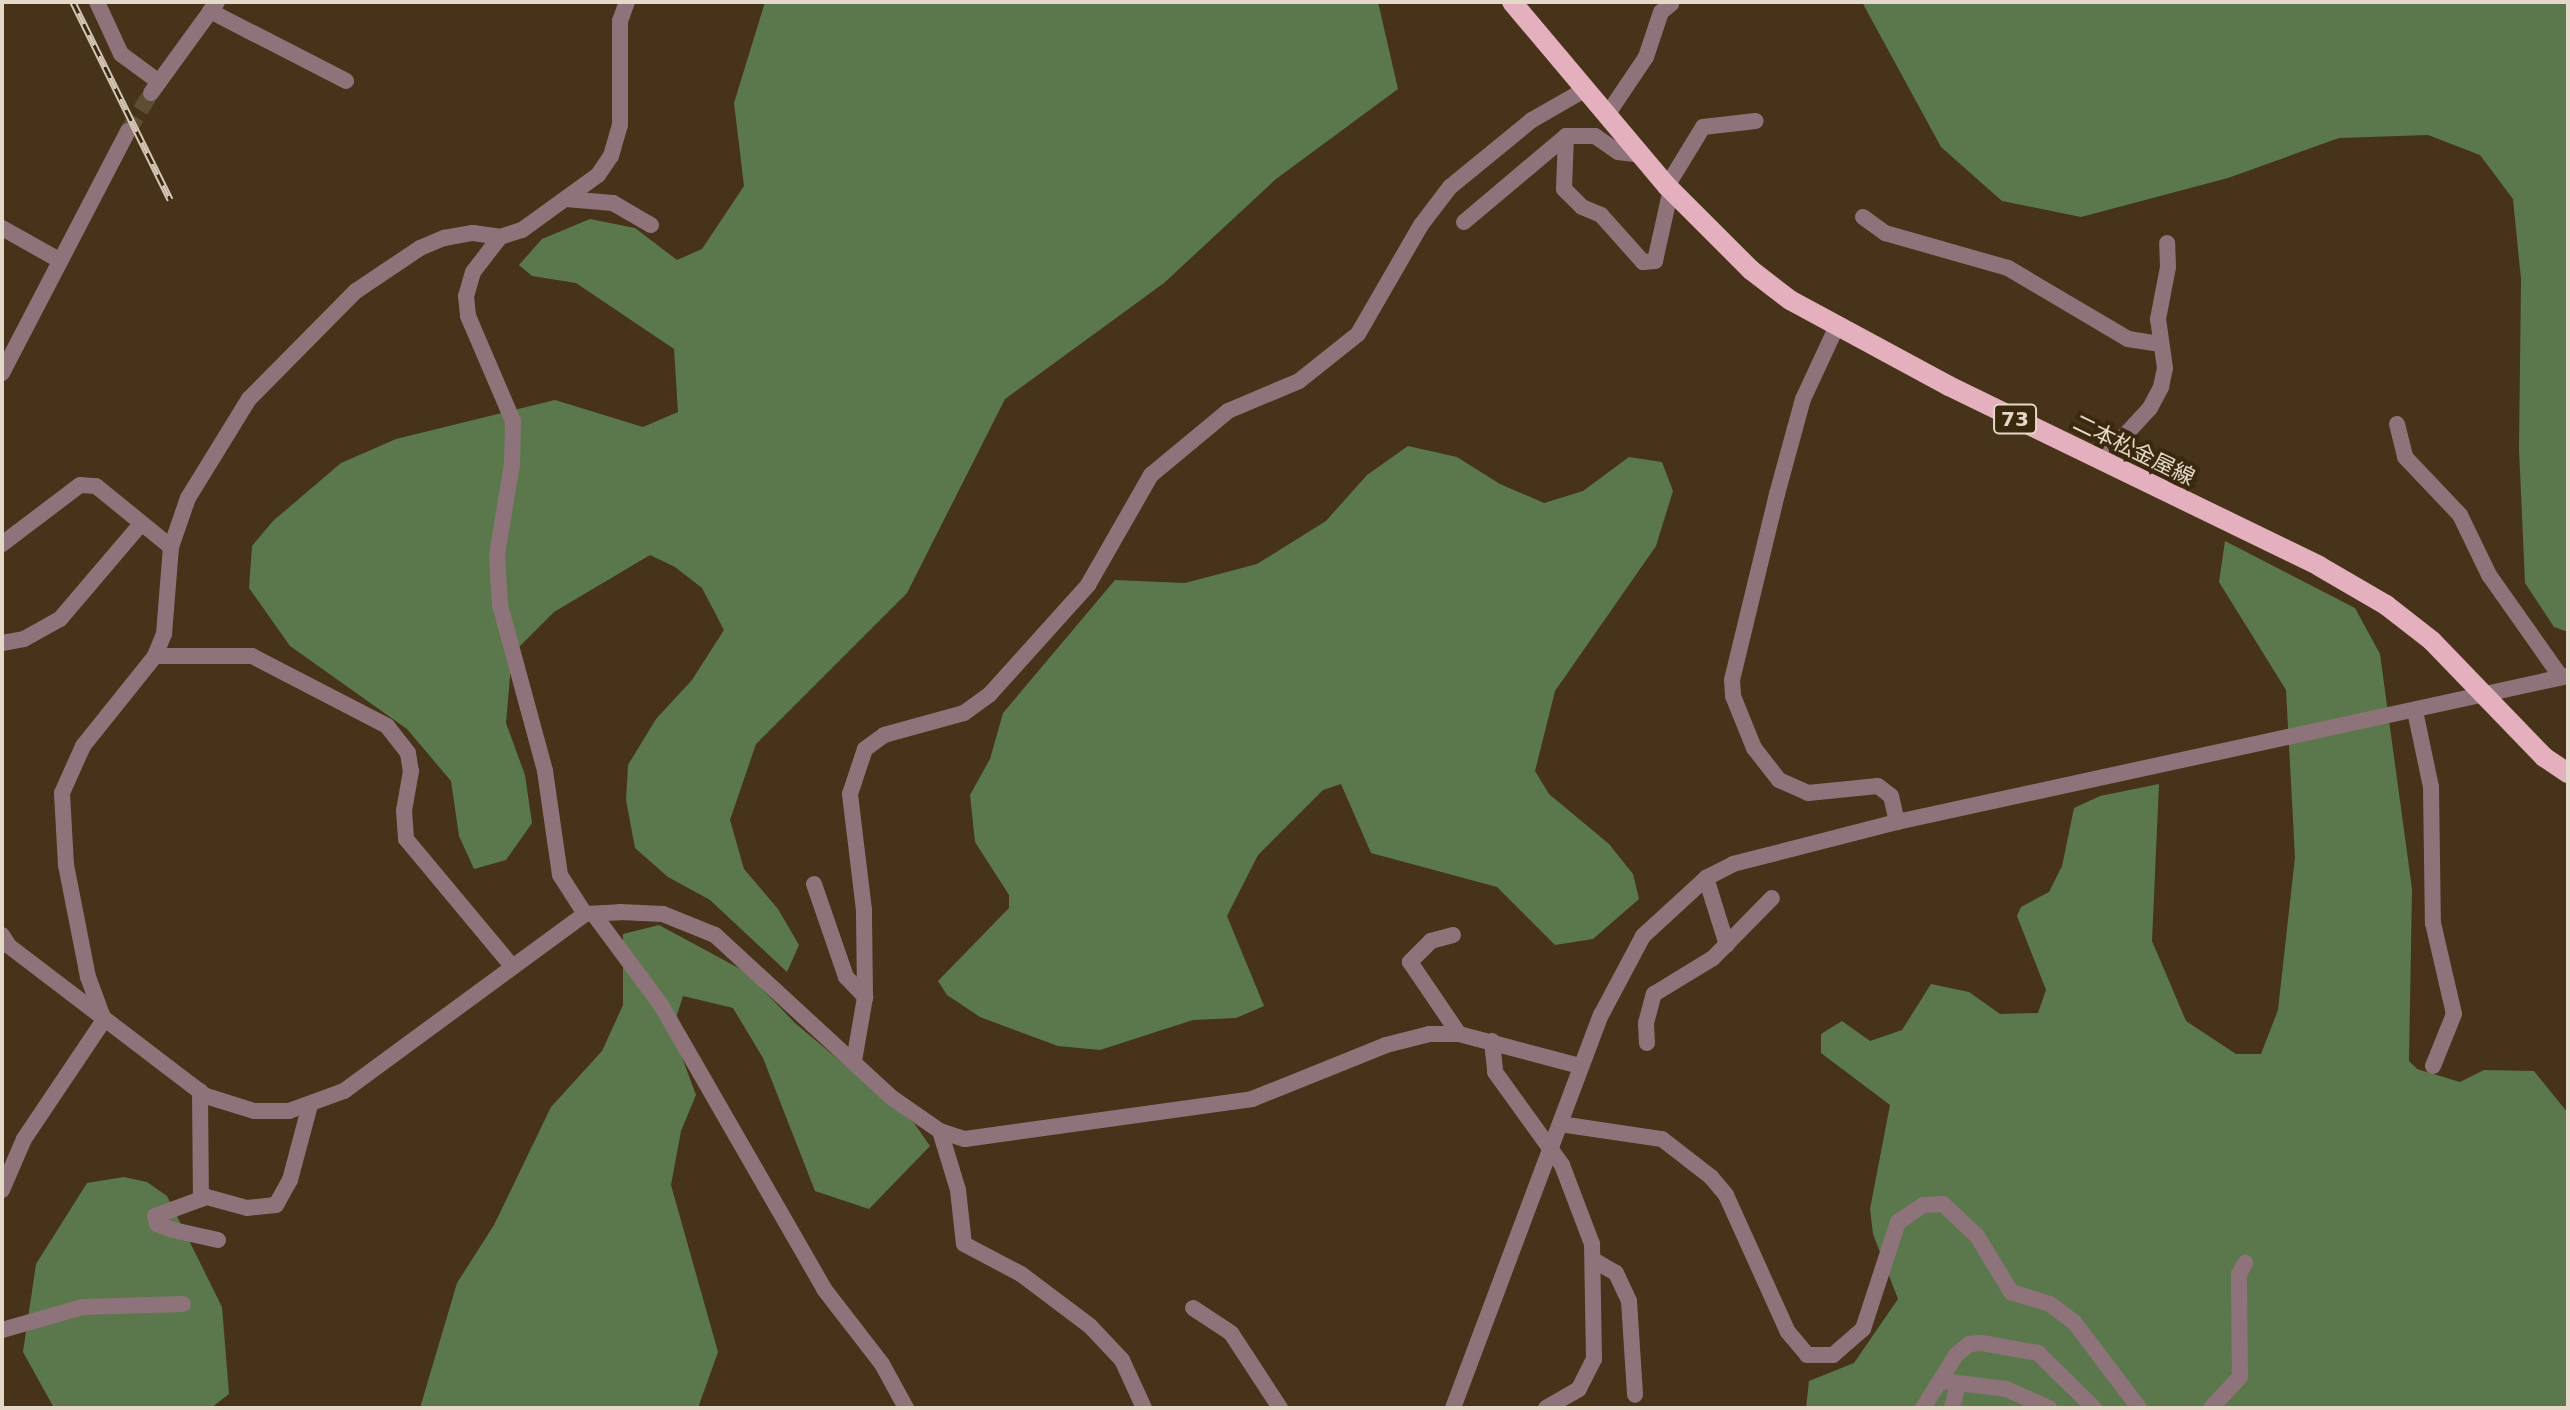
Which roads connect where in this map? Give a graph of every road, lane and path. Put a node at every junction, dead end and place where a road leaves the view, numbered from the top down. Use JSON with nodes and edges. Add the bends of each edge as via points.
{"nodes":[{"id":1,"x":97,"y":2,"type":"edge"},
{"id":2,"x":627,"y":2,"type":"edge"},
{"id":3,"x":1516,"y":4,"type":"edge"},
{"id":4,"x":1671,"y":4,"type":"dead end"},
{"id":5,"x":214,"y":7,"type":"edge"},
{"id":6,"x":346,"y":81,"type":"dead end"},
{"id":7,"x":1586,"y":89,"type":"junction"},
{"id":8,"x":1607,"y":115,"type":"junction"},
{"id":9,"x":1756,"y":121,"type":"dead end"},
{"id":10,"x":128,"y":131,"type":"tunnel mouth"},
{"id":11,"x":1566,"y":136,"type":"junction"},
{"id":12,"x":1641,"y":155,"type":"junction"},
{"id":13,"x":1669,"y":187,"type":"junction"},
{"id":14,"x":566,"y":199,"type":"junction"},
{"id":15,"x":1863,"y":217,"type":"dead end"},
{"id":16,"x":1464,"y":222,"type":"dead end"},
{"id":17,"x":651,"y":225,"type":"dead end"},
{"id":18,"x":2,"y":228,"type":"edge"},
{"id":19,"x":500,"y":237,"type":"junction"},
{"id":20,"x":2167,"y":243,"type":"dead end"},
{"id":21,"x":59,"y":260,"type":"junction"},
{"id":22,"x":1836,"y":328,"type":"junction"},
{"id":23,"x":2158,"y":344,"type":"junction"},
{"id":24,"x":2,"y":373,"type":"edge"},
{"id":25,"x":2397,"y":424,"type":"dead end"},
{"id":26,"x":2101,"y":461,"type":"junction"},
{"id":27,"x":140,"y":525,"type":"junction"},
{"id":28,"x":2,"y":544,"type":"edge"},
{"id":29,"x":171,"y":547,"type":"junction"},
{"id":30,"x":2,"y":643,"type":"edge"},
{"id":31,"x":155,"y":656,"type":"junction"},
{"id":32,"x":2564,"y":677,"type":"edge"},
{"id":33,"x":2486,"y":697,"type":"junction"},
{"id":34,"x":2415,"y":711,"type":"junction"},
{"id":35,"x":2568,"y":773,"type":"edge"},
{"id":36,"x":1897,"y":822,"type":"junction"},
{"id":37,"x":1706,"y":878,"type":"junction"},
{"id":38,"x":814,"y":884,"type":"dead end"},
{"id":39,"x":1772,"y":898,"type":"dead end"},
{"id":40,"x":590,"y":915,"type":"junction"},
{"id":41,"x":2,"y":935,"type":"edge"},
{"id":42,"x":1453,"y":935,"type":"dead end"},
{"id":43,"x":1727,"y":945,"type":"junction"},
{"id":44,"x":511,"y":965,"type":"junction"},
{"id":45,"x":865,"y":997,"type":"junction"},
{"id":46,"x":104,"y":1020,"type":"junction"},
{"id":47,"x":1459,"y":1034,"type":"junction"},
{"id":48,"x":1492,"y":1041,"type":"junction"},
{"id":49,"x":1647,"y":1043,"type":"dead end"},
{"id":50,"x":854,"y":1061,"type":"junction"},
{"id":51,"x":1580,"y":1066,"type":"junction"},
{"id":52,"x":2433,"y":1066,"type":"dead end"},
{"id":53,"x":200,"y":1091,"type":"junction"},
{"id":54,"x":310,"y":1105,"type":"junction"},
{"id":55,"x":1560,"y":1124,"type":"junction"},
{"id":56,"x":940,"y":1131,"type":"junction"},
{"id":57,"x":1552,"y":1148,"type":"junction"},
{"id":58,"x":2,"y":1190,"type":"edge"},
{"id":59,"x":201,"y":1199,"type":"junction"},
{"id":60,"x":218,"y":1240,"type":"dead end"},
{"id":61,"x":1595,"y":1261,"type":"junction"},
{"id":62,"x":2245,"y":1263,"type":"dead end"},
{"id":63,"x":183,"y":1304,"type":"dead end"},
{"id":64,"x":1193,"y":1308,"type":"dead end"},
{"id":65,"x":2,"y":1315,"type":"edge"},
{"id":66,"x":2,"y":1330,"type":"edge"},
{"id":67,"x":2,"y":1340,"type":"edge"},
{"id":68,"x":1950,"y":1383,"type":"junction"},
{"id":69,"x":1635,"y":1395,"type":"dead end"},
{"id":70,"x":906,"y":1408,"type":"edge"},
{"id":71,"x":1144,"y":1408,"type":"edge"},
{"id":72,"x":1280,"y":1408,"type":"edge"},
{"id":73,"x":1454,"y":1408,"type":"edge"},
{"id":74,"x":1546,"y":1408,"type":"edge"},
{"id":75,"x":1923,"y":1408,"type":"edge"},
{"id":76,"x":1952,"y":1408,"type":"edge"},
{"id":77,"x":2049,"y":1408,"type":"edge"},
{"id":78,"x":2094,"y":1408,"type":"edge"},
{"id":79,"x":2139,"y":1408,"type":"edge"},
{"id":80,"x":2211,"y":1408,"type":"edge"}],
"edges":[{"from":1,"to":5,"type":"street","via":[[121,54],[155,87]]},
{"from":2,"to":14,"type":"street","via":[[620,21],[621,111],[615,145],[598,175]]},
{"from":3,"to":7,"type":"main road","name":"二本松金屋線","number":"73"},
{"from":4,"to":8,"type":"street","via":[[1661,12],[1646,57]]},
{"from":5,"to":6,"type":"street"},
{"from":7,"to":8,"type":"main road","name":"二本松金屋線","number":"73"},
{"from":7,"to":45,"type":"street","via":[[1532,120],[1450,187],[1421,225],[1358,334],[1299,381],[1228,411],[1151,475],[1088,585],[990,694],[964,713],[884,735],[865,749],[850,794],[864,910]]},
{"from":8,"to":12,"type":"main road","name":"二本松金屋線","number":"73"},
{"from":9,"to":13,"type":"street","via":[[1703,127]]},
{"from":10,"to":21,"type":"street"},
{"from":11,"to":12,"type":"street","via":[[1595,136],[1618,152]]},
{"from":11,"to":13,"type":"street","via":[[1564,189],[1582,207],[1601,215],[1643,262],[1655,261]]},
{"from":11,"to":16,"type":"street"},
{"from":12,"to":13,"type":"main road","name":"二本松金屋線","number":"73"},
{"from":13,"to":22,"type":"main road","name":"二本松金屋線","number":"73","via":[[1751,270]]},
{"from":14,"to":17,"type":"street","via":[[613,203]]},
{"from":14,"to":19,"type":"street","via":[[522,230]]},
{"from":15,"to":23,"type":"street","via":[[1885,233],[2008,268],[2128,339]]},
{"from":18,"to":21,"type":"street"},
{"from":19,"to":29,"type":"street","via":[[464,233],[420,248],[356,291],[301,342],[232,423],[188,498]]},
{"from":19,"to":40,"type":"street","via":[[473,272],[466,296],[468,316],[513,421],[512,464],[497,555],[500,605],[545,771],[560,875]]},
{"from":20,"to":23,"type":"street"},
{"from":21,"to":24,"type":"street"},
{"from":22,"to":26,"type":"main road","name":"二本松金屋線","number":"73"},
{"from":22,"to":36,"type":"street","via":[[1803,399],[1732,680],[1733,696],[1754,748],[1779,780],[1808,793],[1878,786],[1891,796]]},
{"from":23,"to":26,"type":"street","via":[[2165,368],[2161,387],[2150,408]]},
{"from":25,"to":32,"type":"street","via":[[2405,457],[2460,515],[2489,575]]},
{"from":26,"to":33,"type":"main road","name":"二本松金屋線","number":"73","via":[[2319,566],[2386,605],[2432,641]]},
{"from":27,"to":28,"type":"street","via":[[96,486],[80,485]]},
{"from":27,"to":29,"type":"street"},
{"from":27,"to":30,"type":"street","via":[[60,619],[24,639]]},
{"from":29,"to":31,"type":"street","via":[[164,634]]},
{"from":31,"to":44,"type":"street","via":[[252,656],[387,726],[408,753],[406,839]]},
{"from":31,"to":46,"type":"street","via":[[83,746],[62,793],[66,865],[88,977]]},
{"from":32,"to":33,"type":"street"},
{"from":33,"to":34,"type":"street"},
{"from":33,"to":35,"type":"main road","name":"二本松金屋線","number":"73","via":[[2544,757]]},
{"from":34,"to":36,"type":"street"},
{"from":34,"to":52,"type":"street","via":[[2431,787],[2433,923],[2454,1014]]},
{"from":36,"to":37,"type":"street","via":[[1747,860]]},
{"from":37,"to":43,"type":"street"},
{"from":37,"to":51,"type":"street","via":[[1643,936]]},
{"from":38,"to":45,"type":"street","via":[[846,977]]},
{"from":39,"to":43,"type":"street"},
{"from":40,"to":44,"type":"street"},
{"from":40,"to":50,"type":"street","via":[[663,914],[704,929]]},
{"from":40,"to":70,"type":"street","via":[[661,1005],[824,1289],[882,1364]]},
{"from":41,"to":46,"type":"street"},
{"from":42,"to":47,"type":"street","via":[[1431,941],[1410,962]]},
{"from":43,"to":49,"type":"street","via":[[1696,971],[1654,994]]},
{"from":44,"to":54,"type":"street","via":[[344,1091]]},
{"from":45,"to":50,"type":"street"},
{"from":46,"to":53,"type":"street"},
{"from":46,"to":58,"type":"street","via":[[24,1139]]},
{"from":47,"to":48,"type":"street"},
{"from":47,"to":56,"type":"street","via":[[1404,1040],[1252,1099],[1182,1113],[980,1139]]},
{"from":48,"to":51,"type":"street"},
{"from":48,"to":57,"type":"street","via":[[1495,1072]]},
{"from":50,"to":56,"type":"street","via":[[891,1097]]},
{"from":51,"to":55,"type":"street"},
{"from":53,"to":54,"type":"street","via":[[228,1106],[254,1111]]},
{"from":53,"to":59,"type":"street"},
{"from":54,"to":59,"type":"street","via":[[290,1180],[276,1205],[264,1210]]},
{"from":55,"to":57,"type":"street"},
{"from":55,"to":79,"type":"street","via":[[1662,1139],[1711,1177],[1726,1195],[1788,1332],[1807,1355],[1833,1355],[1863,1329],[1898,1222],[1915,1208],[1943,1204],[1977,1236],[2011,1292],[2050,1304],[2074,1322]]},
{"from":56,"to":71,"type":"street","via":[[958,1190],[964,1244],[1021,1274],[1090,1326],[1122,1360]]},
{"from":57,"to":61,"type":"street","via":[[1574,1194]]},
{"from":57,"to":73,"type":"street"},
{"from":59,"to":60,"type":"street","via":[[160,1212],[157,1224]]},
{"from":61,"to":69,"type":"street","via":[[1616,1273],[1629,1301]]},
{"from":61,"to":74,"type":"street","via":[[1596,1342],[1589,1373],[1579,1389]]},
{"from":62,"to":80,"type":"street","via":[[2239,1274],[2240,1377]]},
{"from":63,"to":66,"type":"street","via":[[83,1307]]},
{"from":64,"to":72,"type":"street","via":[[1231,1333]]},
{"from":65,"to":66,"type":"street"},
{"from":66,"to":67,"type":"street"},
{"from":68,"to":75,"type":"street"},
{"from":68,"to":76,"type":"street"},
{"from":68,"to":77,"type":"street","via":[[2006,1389]]},
{"from":68,"to":78,"type":"street","via":[[1956,1355],[1969,1344],[2020,1347],[2044,1357]]}]}
